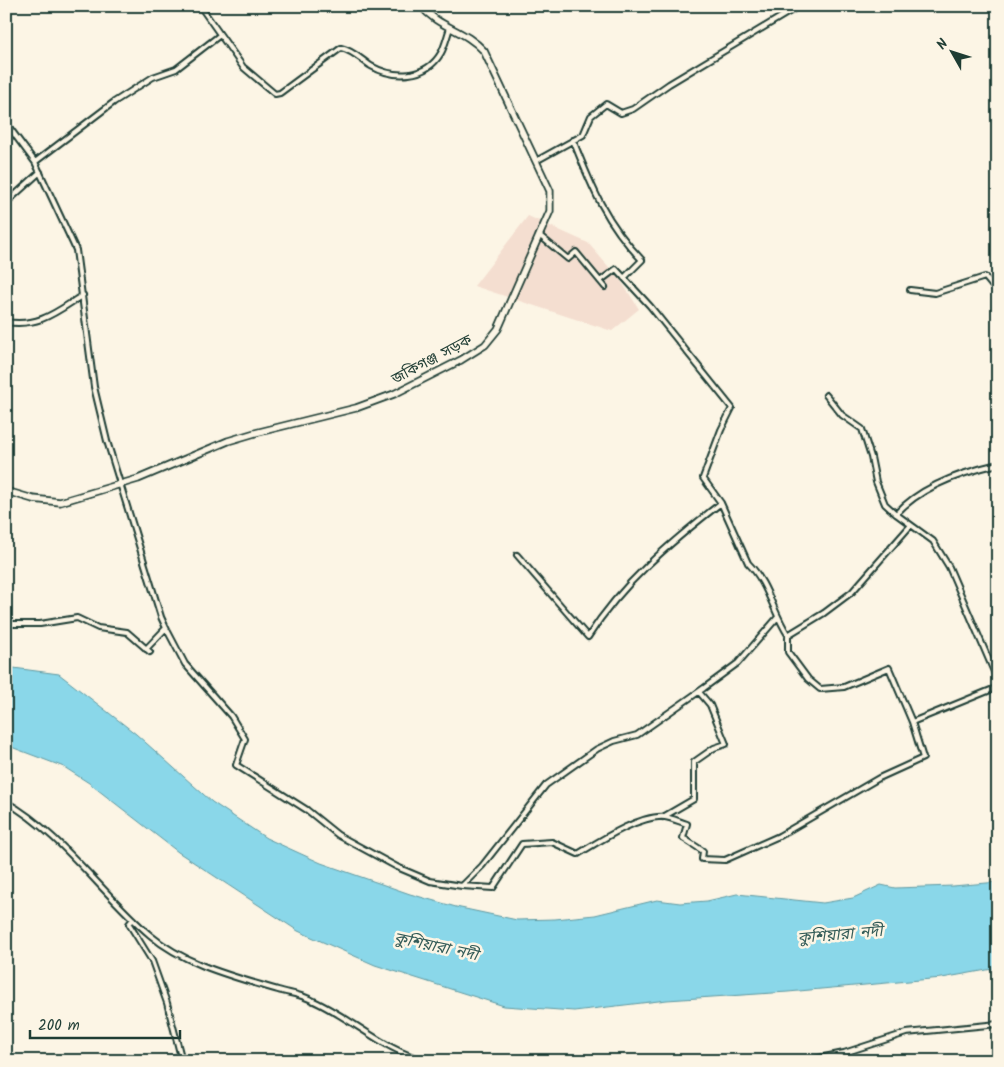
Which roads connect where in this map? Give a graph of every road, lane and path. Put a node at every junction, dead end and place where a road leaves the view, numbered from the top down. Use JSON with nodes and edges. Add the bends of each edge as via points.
{"nodes":[{"id":1,"x":200,"y":6,"type":"edge"},
{"id":2,"x":421,"y":6,"type":"edge"},
{"id":3,"x":799,"y":6,"type":"edge"},
{"id":4,"x":450,"y":28,"type":"junction"},
{"id":5,"x":220,"y":35,"type":"junction"},
{"id":6,"x":6,"y":123,"type":"edge"},
{"id":7,"x":573,"y":140,"type":"junction"},
{"id":8,"x":536,"y":161,"type":"junction"},
{"id":9,"x":35,"y":162,"type":"junction"},
{"id":10,"x":40,"y":172,"type":"junction"},
{"id":11,"x":6,"y":203,"type":"edge"},
{"id":12,"x":539,"y":235,"type":"junction"},
{"id":13,"x":624,"y":278,"type":"junction"},
{"id":14,"x":600,"y":281,"type":"junction"},
{"id":15,"x":605,"y":287,"type":"dead end"},
{"id":16,"x":910,"y":290,"type":"dead end"},
{"id":17,"x":998,"y":293,"type":"edge"},
{"id":18,"x":83,"y":295,"type":"junction"},
{"id":19,"x":6,"y":322,"type":"edge"},
{"id":20,"x":826,"y":395,"type":"dead end"},
{"id":21,"x":998,"y":464,"type":"edge"},
{"id":22,"x":120,"y":484,"type":"junction"},
{"id":23,"x":6,"y":491,"type":"edge"},
{"id":24,"x":721,"y":503,"type":"junction"},
{"id":25,"x":896,"y":514,"type":"junction"},
{"id":26,"x":911,"y":525,"type":"junction"},
{"id":27,"x":517,"y":555,"type":"dead end"},
{"id":28,"x":778,"y":618,"type":"junction"},
{"id":29,"x":6,"y":624,"type":"edge"},
{"id":30,"x":166,"y":628,"type":"junction"},
{"id":31,"x":788,"y":635,"type":"junction"},
{"id":32,"x":998,"y":681,"type":"edge"},
{"id":33,"x":998,"y":687,"type":"edge"},
{"id":34,"x":699,"y":692,"type":"junction"},
{"id":35,"x":912,"y":722,"type":"junction"},
{"id":36,"x":6,"y":802,"type":"edge"},
{"id":37,"x":663,"y":817,"type":"junction"},
{"id":38,"x":462,"y":886,"type":"junction"},
{"id":39,"x":133,"y":919,"type":"junction"},
{"id":40,"x":998,"y":1024,"type":"edge"},
{"id":41,"x":182,"y":1061,"type":"edge"},
{"id":42,"x":427,"y":1061,"type":"edge"},
{"id":43,"x":500,"y":1061,"type":"edge"},
{"id":44,"x":511,"y":1061,"type":"edge"},
{"id":45,"x":804,"y":1061,"type":"edge"}],
"edges":[{"from":1,"to":5,"type":"street"},
{"from":2,"to":4,"type":"main road","name":"জকিগঞ্জ সড়ক","via":[[430,18]]},
{"from":3,"to":7,"type":"street","via":[[628,112],[621,113],[606,104],[591,116],[583,135]]},
{"from":4,"to":5,"type":"street","via":[[440,54],[430,66],[418,72],[402,75],[386,72],[341,48],[275,94],[243,66]]},
{"from":4,"to":8,"type":"main road","name":"জকিগঞ্জ সড়ক","via":[[473,39],[484,51]]},
{"from":5,"to":9,"type":"street","via":[[176,69],[153,77],[114,102]]},
{"from":6,"to":9,"type":"street"},
{"from":7,"to":8,"type":"street"},
{"from":7,"to":13,"type":"street","via":[[610,222],[642,260]]},
{"from":8,"to":12,"type":"main road","name":"জকিগঞ্জ সড়ক","via":[[550,191],[550,212]]},
{"from":9,"to":10,"type":"street"},
{"from":10,"to":11,"type":"street"},
{"from":10,"to":18,"type":"street","via":[[76,250]]},
{"from":12,"to":14,"type":"street","via":[[568,259],[576,252]]},
{"from":12,"to":22,"type":"main road","name":"জকিগঞ্জ সড়ক","via":[[498,328],[485,345],[461,360],[394,394],[356,408],[228,441]]},
{"from":13,"to":14,"type":"street","via":[[616,269]]},
{"from":13,"to":24,"type":"street","via":[[732,408],[703,478]]},
{"from":14,"to":15,"type":"street"},
{"from":16,"to":17,"type":"street","via":[[935,293],[985,277]]},
{"from":18,"to":19,"type":"street","via":[[41,322]]},
{"from":18,"to":22,"type":"street","via":[[94,387]]},
{"from":20,"to":25,"type":"street","via":[[842,415],[862,429],[879,490],[885,504]]},
{"from":21,"to":25,"type":"street","via":[[977,469],[928,491],[908,502]]},
{"from":22,"to":23,"type":"main road","name":"জকিগঞ্জ সড়ক","via":[[60,502]]},
{"from":22,"to":30,"type":"street"},
{"from":24,"to":27,"type":"street","via":[[663,550],[622,589],[588,637]]},
{"from":24,"to":28,"type":"street"},
{"from":25,"to":26,"type":"street"},
{"from":26,"to":31,"type":"street","via":[[852,592]]},
{"from":26,"to":32,"type":"street","via":[[934,541],[949,567]]},
{"from":28,"to":31,"type":"street"},
{"from":28,"to":34,"type":"street","via":[[738,663]]},
{"from":29,"to":30,"type":"street","via":[[40,624],[77,618],[98,628],[127,632],[148,651]]},
{"from":30,"to":38,"type":"street","via":[[185,664],[231,716],[245,739],[236,765],[307,810],[338,835],[397,867],[430,880]]},
{"from":31,"to":35,"type":"street","via":[[788,652],[820,690],[844,687],[889,668]]},
{"from":33,"to":35,"type":"street"},
{"from":34,"to":37,"type":"street","via":[[710,705],[726,744],[694,762],[694,799]]},
{"from":34,"to":38,"type":"street","via":[[637,736],[597,749],[546,785],[482,866]]},
{"from":35,"to":37,"type":"street","via":[[923,758],[879,778],[802,824],[725,860],[702,859],[702,851],[683,838],[688,824]]},
{"from":36,"to":39,"type":"street","via":[[40,827]]},
{"from":37,"to":38,"type":"street","via":[[639,822],[609,835],[578,854],[552,842],[522,844],[493,888]]},
{"from":39,"to":41,"type":"street","via":[[129,924],[152,961]]},
{"from":39,"to":42,"type":"street","via":[[171,950],[193,962],[309,998],[402,1053]]},
{"from":40,"to":45,"type":"street","via":[[906,1033],[844,1053]]},
{"from":43,"to":44,"type":"street"}]}
